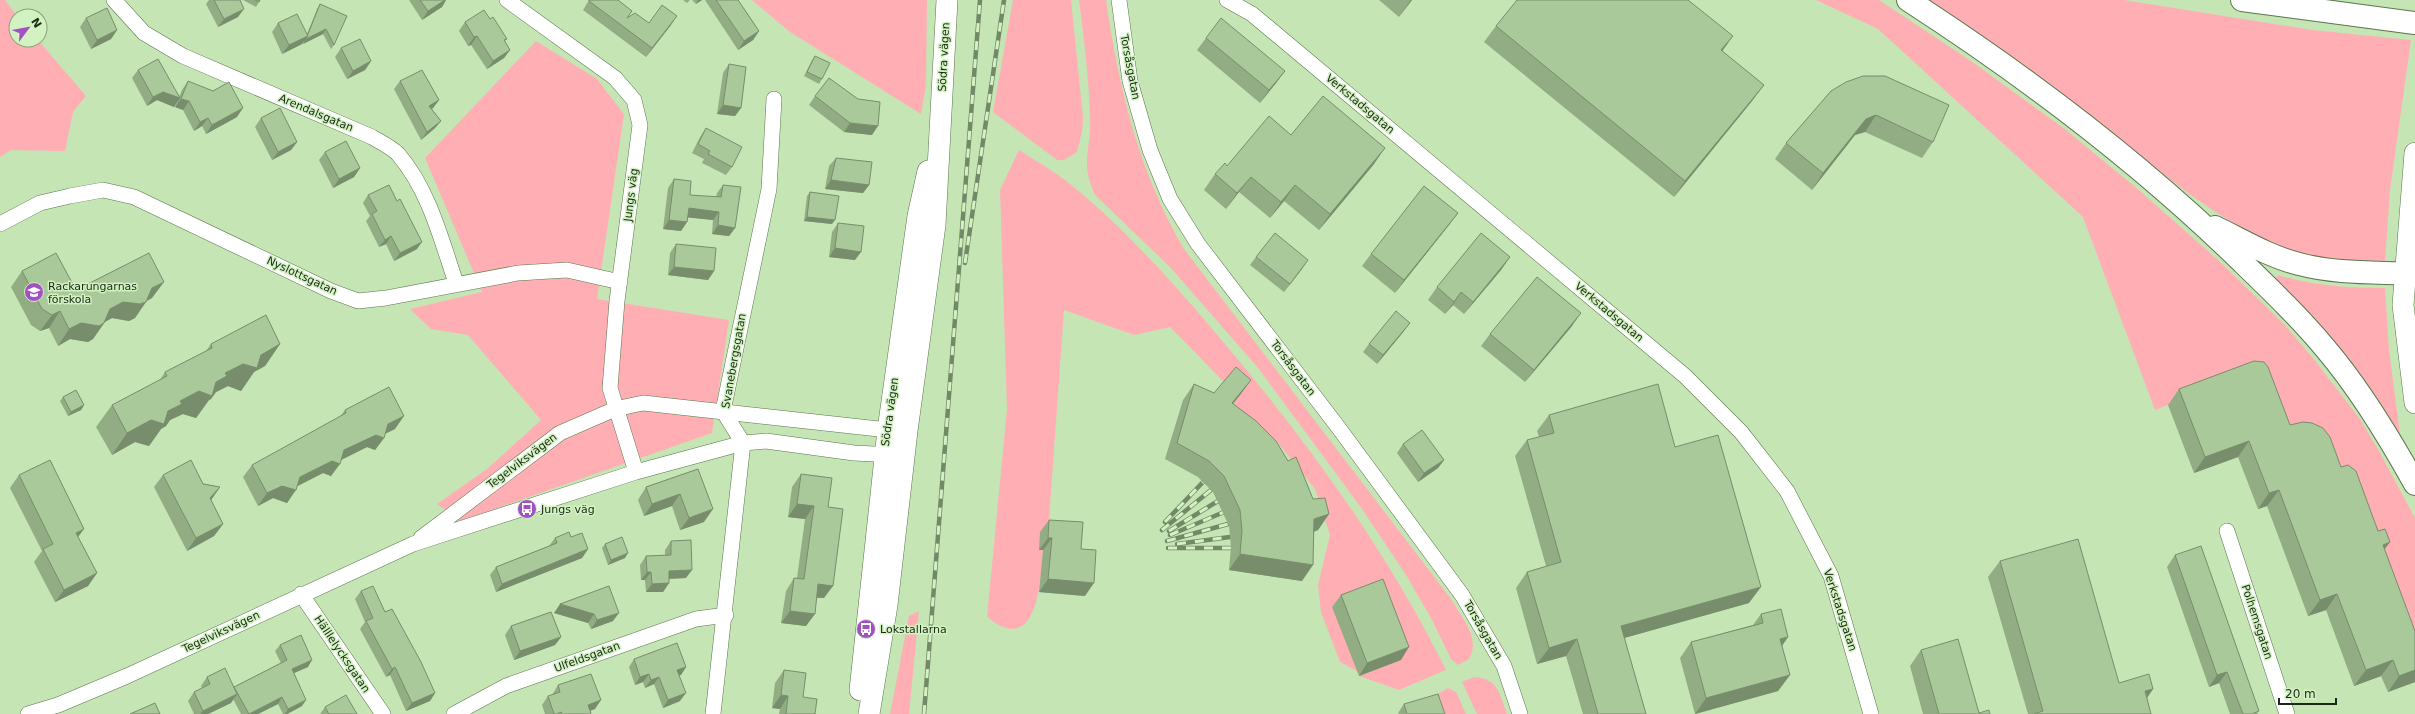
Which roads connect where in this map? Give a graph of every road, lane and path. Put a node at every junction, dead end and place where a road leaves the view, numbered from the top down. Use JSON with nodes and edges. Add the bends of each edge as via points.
{"nodes":[{"id":1,"x":114,"y":0,"type":"edge"},
{"id":2,"x":507,"y":0,"type":"edge"},
{"id":3,"x":947,"y":0,"type":"edge"},
{"id":4,"x":1118,"y":0,"type":"edge"},
{"id":5,"x":1227,"y":0,"type":"edge"},
{"id":6,"x":1908,"y":0,"type":"edge"},
{"id":7,"x":2242,"y":0,"type":"edge"},
{"id":8,"x":2415,"y":23,"type":"edge"},
{"id":9,"x":774,"y":99,"type":"dead end"},
{"id":10,"x":2415,"y":153,"type":"edge"},
{"id":11,"x":2196,"y":217,"type":"junction"},
{"id":12,"x":0,"y":224,"type":"edge"},
{"id":13,"x":2410,"y":274,"type":"edge"},
{"id":14,"x":620,"y":282,"type":"junction"},
{"id":15,"x":456,"y":283,"type":"junction"},
{"id":16,"x":2415,"y":403,"type":"edge"},
{"id":17,"x":615,"y":408,"type":"junction"},
{"id":18,"x":723,"y":411,"type":"junction"},
{"id":19,"x":897,"y":431,"type":"junction"},
{"id":20,"x":743,"y":443,"type":"junction"},
{"id":21,"x":894,"y":455,"type":"junction"},
{"id":22,"x":636,"y":472,"type":"junction"},
{"id":23,"x":2415,"y":484,"type":"edge"},
{"id":24,"x":2228,"y":531,"type":"dead end"},
{"id":25,"x":413,"y":544,"type":"junction"},
{"id":26,"x":302,"y":594,"type":"junction"},
{"id":27,"x":726,"y":615,"type":"junction"},
{"id":28,"x":28,"y":714,"type":"edge"},
{"id":29,"x":383,"y":714,"type":"edge"},
{"id":30,"x":454,"y":714,"type":"edge"},
{"id":31,"x":713,"y":714,"type":"edge"},
{"id":32,"x":858,"y":714,"type":"edge"},
{"id":33,"x":869,"y":714,"type":"edge"},
{"id":34,"x":1520,"y":714,"type":"edge"},
{"id":35,"x":1871,"y":714,"type":"edge"},
{"id":36,"x":2287,"y":714,"type":"edge"}],
"edges":[{"from":1,"to":15,"type":"street","name":"Arendalsgatan","via":[[144,33],[184,56],[372,137],[397,153],[416,178],[433,216]]},
{"from":2,"to":14,"type":"street","name":"Jungs väg","via":[[615,78],[634,100],[640,125]]},
{"from":3,"to":19,"type":"main road","name":"Södra vägen","via":[[941,114],[918,216]]},
{"from":4,"to":34,"type":"street","name":"Torsåsgatan","via":[[1130,81],[1150,150],[1170,199],[1198,244],[1462,595],[1504,666]]},
{"from":5,"to":35,"type":"street","name":"Verkstadsgatan","via":[[1258,19],[1686,376],[1741,432],[1787,491],[1831,576]]},
{"from":6,"to":11,"type":"highway","via":[[2115,149]]},
{"from":7,"to":8,"type":"highway"},
{"from":9,"to":18,"type":"street","name":"Svanebergsgatan","via":[[769,189]]},
{"from":10,"to":13,"type":"main road"},
{"from":11,"to":13,"type":"highway","via":[[2266,252],[2298,264],[2331,270]]},
{"from":11,"to":23,"type":"highway","via":[[2290,308],[2325,348],[2380,424]]},
{"from":12,"to":15,"type":"street","name":"Nyslottsgatan","via":[[40,203],[104,190],[134,197],[331,291],[358,301],[386,298]]},
{"from":13,"to":16,"type":"main road","via":[[2403,305]]},
{"from":14,"to":15,"type":"street","name":"Nyslottsgatan","via":[[567,270],[518,273]]},
{"from":14,"to":17,"type":"street","name":"Jungs väg","via":[[610,372],[610,388]]},
{"from":17,"to":18,"type":"street","name":"Tegelviksvägen","via":[[643,403]]},
{"from":17,"to":22,"type":"street","name":"Jungs väg"},
{"from":17,"to":25,"type":"street","name":"Tegelviksvägen","via":[[560,433]]},
{"from":18,"to":19,"type":"street","name":"Tegelviksvägen"},
{"from":18,"to":20,"type":"street","name":"Svanebergsgatan"},
{"from":19,"to":21,"type":"main road","name":"Södra vägen"},
{"from":20,"to":21,"type":"street","name":"Tegelviksvägen","via":[[766,441]]},
{"from":20,"to":22,"type":"street","name":"Tegelviksvägen"},
{"from":20,"to":27,"type":"street"},
{"from":21,"to":32,"type":"main road","name":"Södra vägen"},
{"from":21,"to":33,"type":"main road","name":"Södra vägen","via":[[888,605]]},
{"from":22,"to":25,"type":"street","name":"Tegelviksvägen"},
{"from":24,"to":36,"type":"street","name":"Polhemsgatan"},
{"from":25,"to":26,"type":"street","name":"Tegelviksvägen"},
{"from":26,"to":28,"type":"street","name":"Tegelviksvägen","via":[[127,676],[58,705]]},
{"from":26,"to":29,"type":"street","name":"Hälllelycksgatan"},
{"from":27,"to":30,"type":"street","name":"Ulfeldsgatan","via":[[696,619],[506,686]]},
{"from":27,"to":31,"type":"street"}]}
